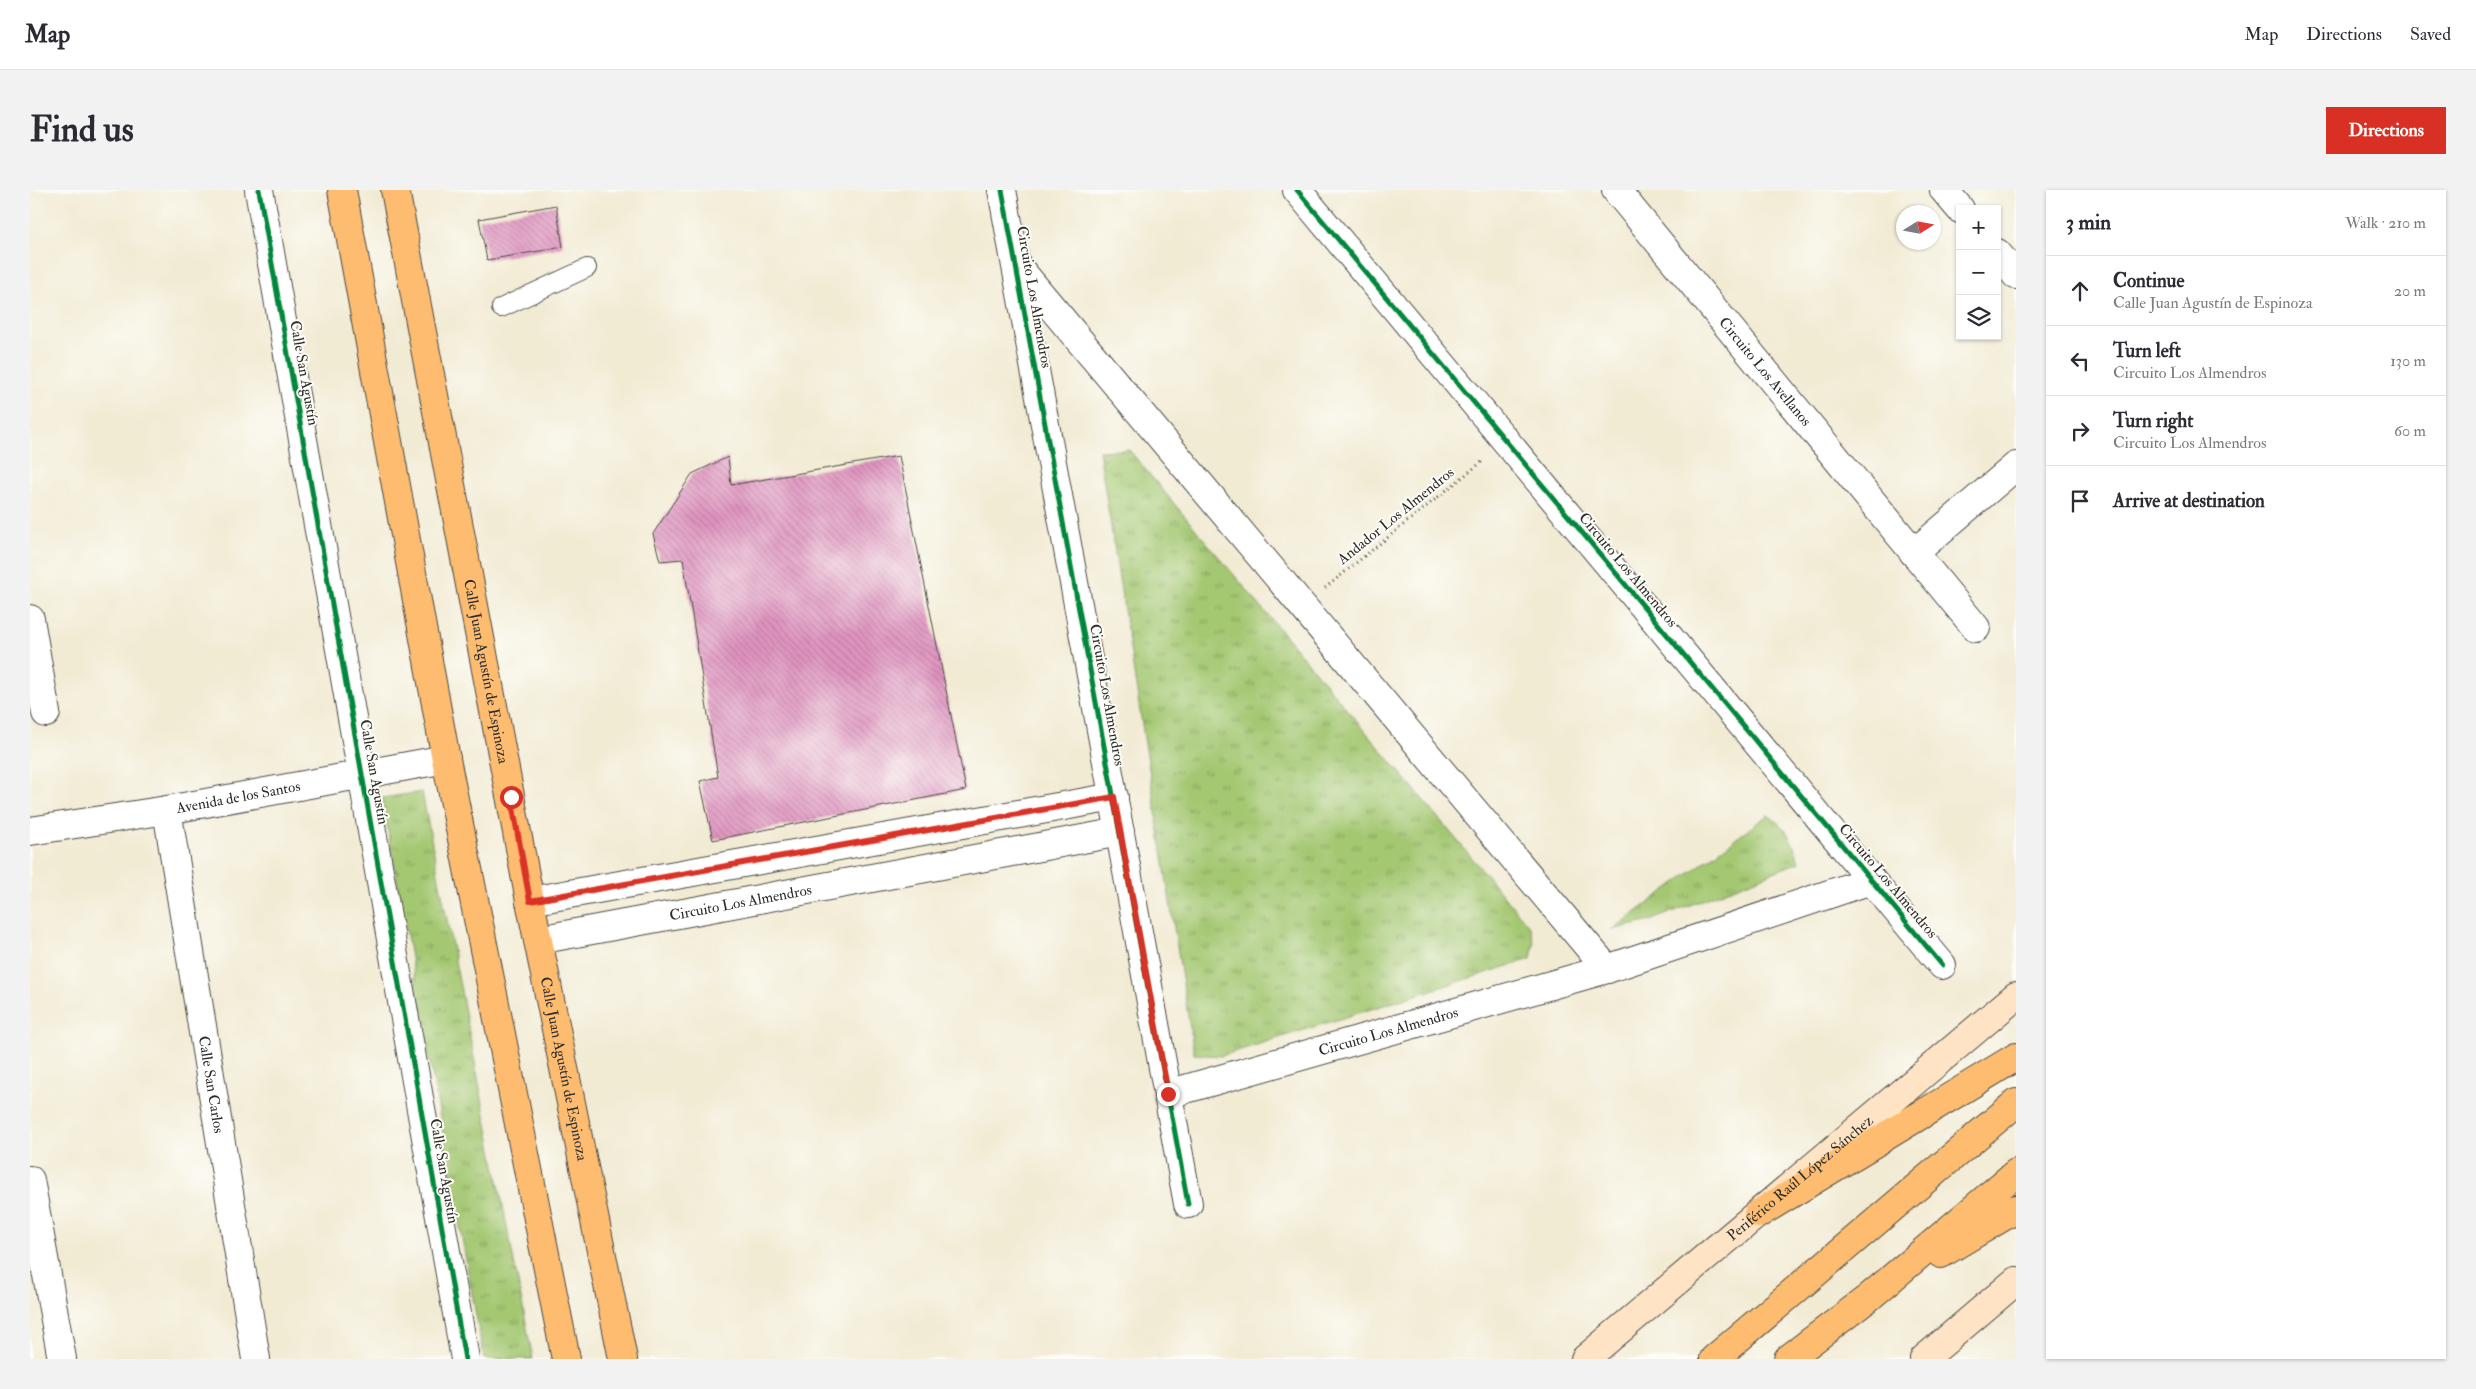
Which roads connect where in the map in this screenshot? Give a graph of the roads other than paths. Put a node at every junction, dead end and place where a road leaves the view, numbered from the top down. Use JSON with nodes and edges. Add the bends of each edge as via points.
{"nodes":[{"id":1,"x":258,"y":190,"type":"edge"},
{"id":2,"x":342,"y":190,"type":"edge"},
{"id":3,"x":395,"y":190,"type":"edge"},
{"id":4,"x":1002,"y":190,"type":"edge"},
{"id":5,"x":1296,"y":190,"type":"edge"},
{"id":6,"x":1616,"y":190,"type":"edge"},
{"id":7,"x":1944,"y":190,"type":"edge"},
{"id":8,"x":1957,"y":205,"type":"edge"},
{"id":9,"x":2001,"y":258,"type":"edge"},
{"id":10,"x":1016,"y":265,"type":"junction"},
{"id":11,"x":587,"y":268,"type":"dead end"},
{"id":12,"x":2016,"y":275,"type":"edge"},
{"id":13,"x":502,"y":308,"type":"dead end"},
{"id":14,"x":2016,"y":466,"type":"edge"},
{"id":15,"x":1914,"y":553,"type":"junction"},
{"id":16,"x":30,"y":619,"type":"edge"},
{"id":17,"x":1976,"y":628,"type":"dead end"},
{"id":18,"x":46,"y":713,"type":"dead end"},
{"id":19,"x":446,"y":759,"type":"junction"},
{"id":20,"x":362,"y":775,"type":"junction"},
{"id":21,"x":1114,"y":797,"type":"junction"},
{"id":22,"x":167,"y":810,"type":"junction"},
{"id":23,"x":972,"y":822,"type":"junction"},
{"id":24,"x":30,"y":831,"type":"edge"},
{"id":25,"x":1120,"y":832,"type":"junction"},
{"id":26,"x":979,"y":857,"type":"junction"},
{"id":27,"x":1871,"y":880,"type":"junction"},
{"id":28,"x":530,"y":901,"type":"junction"},
{"id":29,"x":538,"y":940,"type":"junction"},
{"id":30,"x":1942,"y":965,"type":"dead end"},
{"id":31,"x":1607,"y":969,"type":"junction"},
{"id":32,"x":2016,"y":996,"type":"edge"},
{"id":33,"x":2016,"y":1056,"type":"edge"},
{"id":34,"x":1168,"y":1094,"type":"junction"},
{"id":35,"x":2016,"y":1103,"type":"edge"},
{"id":36,"x":2016,"y":1174,"type":"edge"},
{"id":37,"x":30,"y":1180,"type":"edge"},
{"id":38,"x":1188,"y":1204,"type":"dead end"},
{"id":39,"x":2016,"y":1209,"type":"edge"},
{"id":40,"x":1758,"y":1214,"type":"junction"},
{"id":41,"x":2016,"y":1280,"type":"edge"},
{"id":42,"x":1867,"y":1299,"type":"junction"},
{"id":43,"x":1931,"y":1357,"type":"edge"},
{"id":44,"x":62,"y":1359,"type":"edge"},
{"id":45,"x":256,"y":1359,"type":"edge"},
{"id":46,"x":465,"y":1359,"type":"edge"},
{"id":47,"x":566,"y":1359,"type":"edge"},
{"id":48,"x":623,"y":1359,"type":"edge"},
{"id":49,"x":1585,"y":1359,"type":"edge"},
{"id":50,"x":1714,"y":1359,"type":"edge"},
{"id":51,"x":1788,"y":1359,"type":"edge"}],
"edges":[{"from":1,"to":20,"type":"street","name":"Calle San Agustín"},
{"from":2,"to":19,"type":"main road"},
{"from":3,"to":28,"type":"main road","name":"Calle Juan Agustín de Espinoza"},
{"from":4,"to":10,"type":"street","name":"Circuito Los Almendros"},
{"from":5,"to":27,"type":"street","name":"Circuito Los Almendros"},
{"from":6,"to":15,"type":"street","name":"Circuito Los Avellanos"},
{"from":7,"to":8,"type":"street"},
{"from":9,"to":12,"type":"street"},
{"from":10,"to":21,"type":"street","name":"Circuito Los Almendros"},
{"from":10,"to":31,"type":"street","name":"Circuito Los Almendros"},
{"from":11,"to":13,"type":"lane"},
{"from":14,"to":15,"type":"street"},
{"from":15,"to":17,"type":"street","name":"Circuito Los Avellanos"},
{"from":16,"to":18,"type":"street"},
{"from":19,"to":20,"type":"street","name":"Avenida de los Santos"},
{"from":19,"to":47,"type":"main road"},
{"from":20,"to":22,"type":"street","name":"Avenida de los Santos"},
{"from":20,"to":46,"type":"street","name":"Calle San Agustín"},
{"from":21,"to":23,"type":"street"},
{"from":21,"to":25,"type":"street","name":"Circuito Los Almendros"},
{"from":22,"to":24,"type":"street","name":"Avenida de los Santos"},
{"from":22,"to":45,"type":"street","name":"Calle San Carlos"},
{"from":23,"to":26,"type":"street"},
{"from":23,"to":28,"type":"street"},
{"from":25,"to":26,"type":"street","name":"Circuito Los Almendros"},
{"from":25,"to":34,"type":"street","name":"Circuito Los Almendros"},
{"from":26,"to":29,"type":"street","name":"Circuito Los Almendros"},
{"from":27,"to":30,"type":"street","name":"Circuito Los Almendros"},
{"from":27,"to":31,"type":"street","name":"Circuito Los Almendros"},
{"from":28,"to":29,"type":"main road","name":"Calle Juan Agustín de Espinoza"},
{"from":29,"to":48,"type":"main road","name":"Calle Juan Agustín de Espinoza"},
{"from":31,"to":34,"type":"street","name":"Circuito Los Almendros"},
{"from":32,"to":40,"type":"main road","name":"Periférico Raúl López Sánchez"},
{"from":33,"to":40,"type":"main road"},
{"from":34,"to":38,"type":"street","name":"Circuito Los Almendros"},
{"from":35,"to":50,"type":"main road"},
{"from":36,"to":42,"type":"main road"},
{"from":37,"to":44,"type":"street"},
{"from":39,"to":42,"type":"main road"},
{"from":40,"to":49,"type":"main road","name":"Periférico Raúl López Sánchez"},
{"from":41,"to":43,"type":"main road"},
{"from":42,"to":51,"type":"main road"}]}
